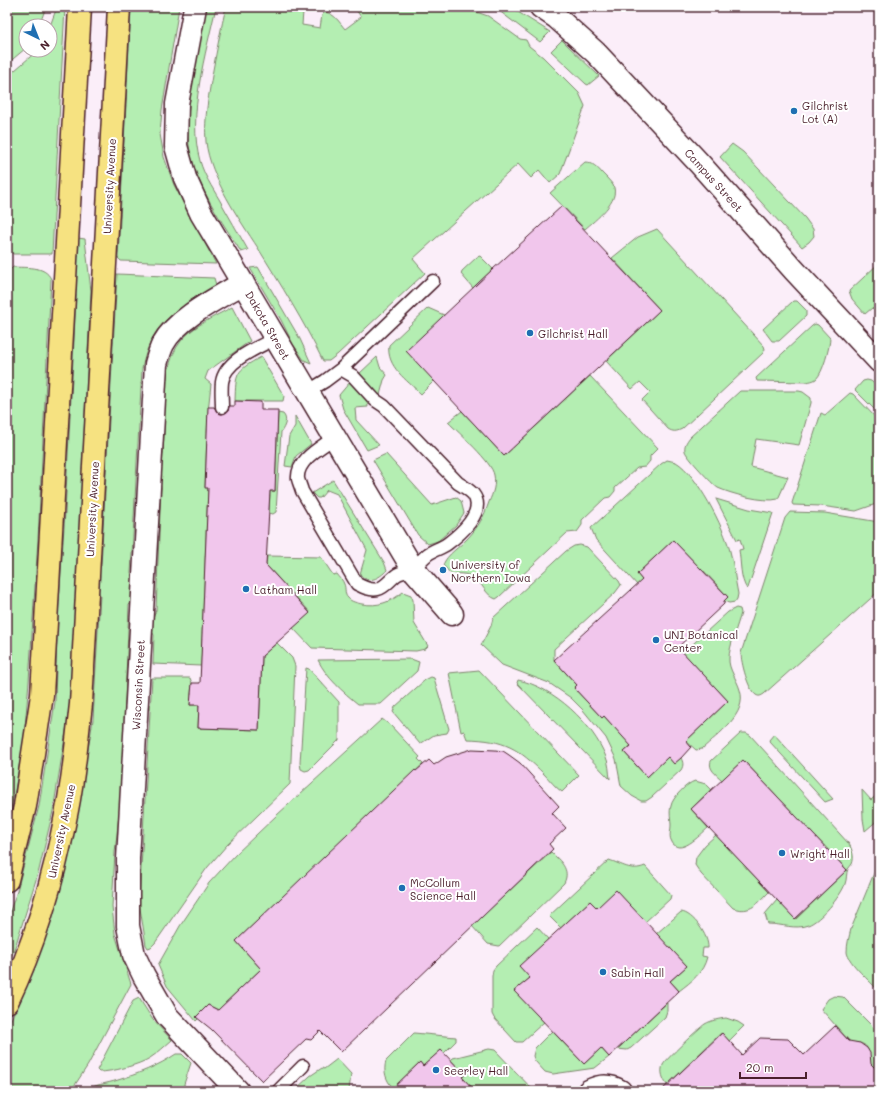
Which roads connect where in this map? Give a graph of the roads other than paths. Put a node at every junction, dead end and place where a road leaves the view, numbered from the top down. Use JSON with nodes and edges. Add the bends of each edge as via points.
{"nodes":[{"id":1,"x":80,"y":7,"type":"edge"},
{"id":2,"x":119,"y":7,"type":"edge"},
{"id":3,"x":195,"y":7,"type":"edge"},
{"id":4,"x":541,"y":7,"type":"edge"},
{"id":5,"x":433,"y":281,"type":"dead end"},
{"id":6,"x":243,"y":283,"type":"junction"},
{"id":7,"x":276,"y":338,"type":"junction"},
{"id":8,"x":879,"y":361,"type":"edge"},
{"id":9,"x":341,"y":369,"type":"junction"},
{"id":10,"x":307,"y":392,"type":"junction"},
{"id":11,"x":222,"y":407,"type":"dead end"},
{"id":12,"x":335,"y":438,"type":"junction"},
{"id":13,"x":413,"y":569,"type":"junction"},
{"id":14,"x":452,"y":614,"type":"dead end"},
{"id":15,"x":7,"y":880,"type":"edge"},
{"id":16,"x":7,"y":1002,"type":"edge"},
{"id":17,"x":304,"y":1066,"type":"dead end"},
{"id":18,"x":238,"y":1091,"type":"edge"},
{"id":19,"x":278,"y":1091,"type":"edge"},
{"id":20,"x":589,"y":1091,"type":"edge"},
{"id":21,"x":620,"y":1091,"type":"edge"}],
"edges":[{"from":1,"to":15,"type":"main road","via":[[42,695],[26,806]]},
{"from":2,"to":16,"type":"main road","name":"University Avenue","via":[[81,704],[68,809],[56,859],[26,958]]},
{"from":3,"to":6,"type":"street","name":"Dakota Street","via":[[177,104],[176,146],[184,178],[192,196]]},
{"from":4,"to":8,"type":"street","name":"Campus Street","via":[[556,17],[596,54]]},
{"from":5,"to":9,"type":"lane"},
{"from":6,"to":7,"type":"street","name":"Dakota Street"},
{"from":6,"to":18,"type":"street","name":"Wisconsin Street","via":[[175,328],[163,343],[156,364],[128,859],[128,926],[134,955],[148,985],[167,1016]]},
{"from":7,"to":10,"type":"street","name":"Dakota Street"},
{"from":7,"to":11,"type":"lane","via":[[247,354],[227,370],[222,381]]},
{"from":9,"to":10,"type":"lane"},
{"from":9,"to":13,"type":"lane","via":[[353,376],[384,406],[476,500],[474,515],[467,526],[445,545],[427,554]]},
{"from":10,"to":12,"type":"street","name":"Dakota Street"},
{"from":12,"to":13,"type":"street","name":"Dakota Street"},
{"from":12,"to":13,"type":"lane","via":[[307,458],[300,468],[298,479],[302,491],[355,582],[363,587],[378,589],[398,575]]},
{"from":13,"to":14,"type":"street","name":"Dakota Street"},
{"from":17,"to":19,"type":"lane"},
{"from":20,"to":21,"type":"street","via":[[606,1086]]}]}
